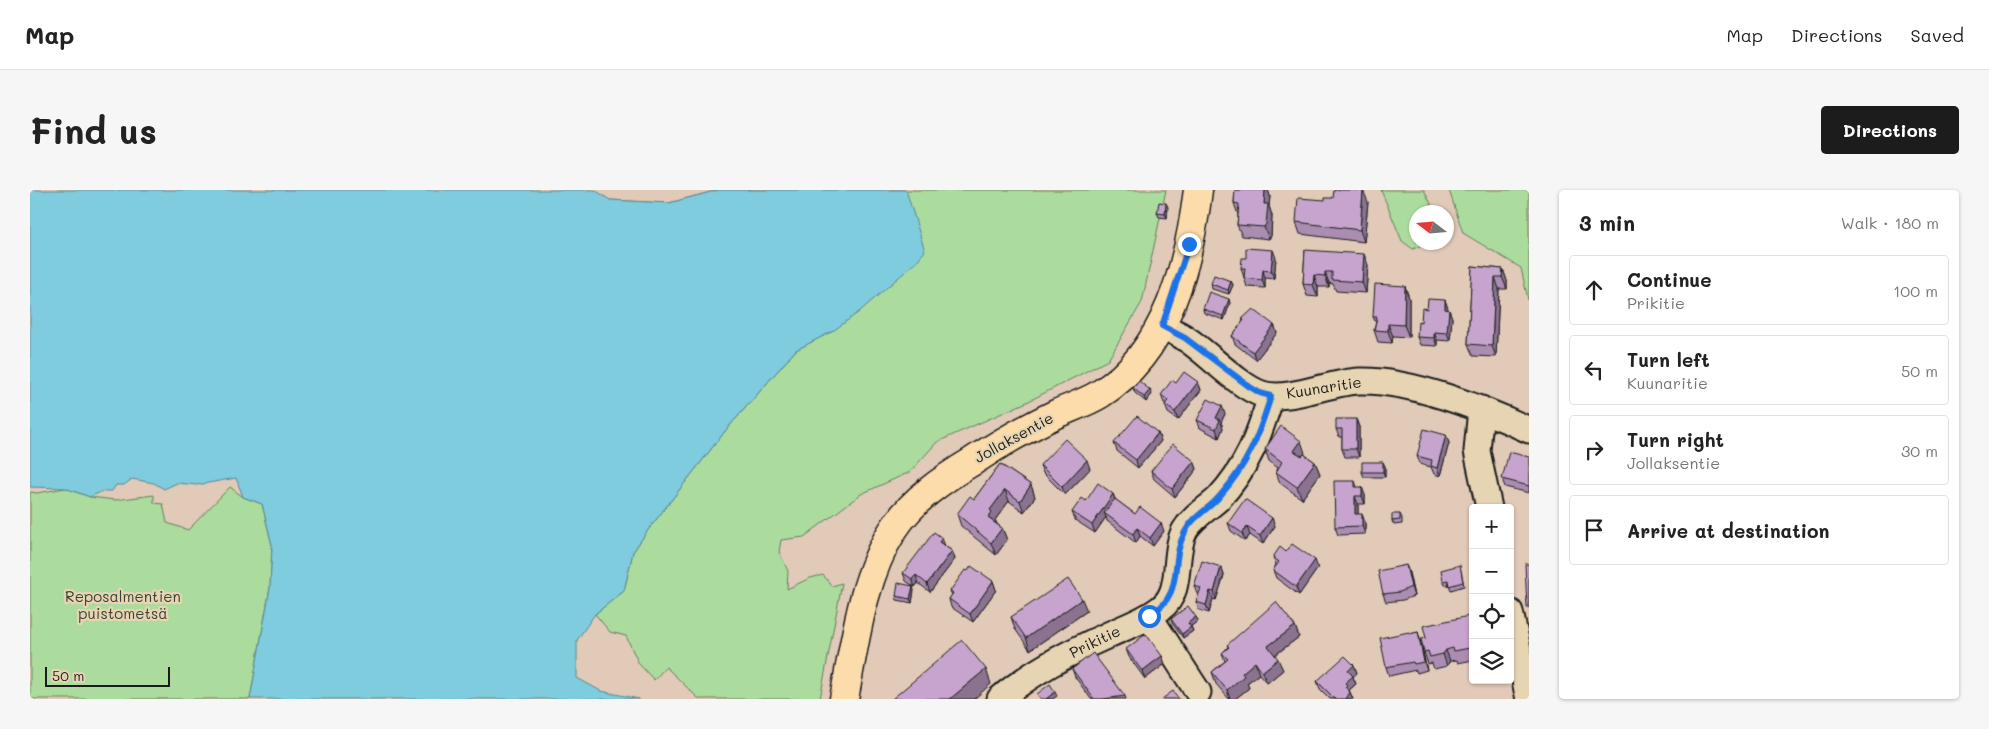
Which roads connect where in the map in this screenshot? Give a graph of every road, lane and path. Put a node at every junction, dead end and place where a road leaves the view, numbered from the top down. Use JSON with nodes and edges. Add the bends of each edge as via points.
{"nodes":[{"id":1,"x":1198,"y":190,"type":"edge"},
{"id":2,"x":1162,"y":326,"type":"junction"},
{"id":3,"x":1271,"y":396,"type":"junction"},
{"id":4,"x":1481,"y":409,"type":"junction"},
{"id":5,"x":1529,"y":430,"type":"edge"},
{"id":6,"x":1488,"y":504,"type":"edge"},
{"id":7,"x":1149,"y":616,"type":"junction"},
{"id":8,"x":1514,"y":631,"type":"edge"},
{"id":9,"x":1198,"y":692,"type":"dead end"},
{"id":10,"x":844,"y":699,"type":"edge"},
{"id":11,"x":1000,"y":699,"type":"edge"},
{"id":12,"x":1528,"y":699,"type":"edge"}],
"edges":[{"from":1,"to":2,"type":"main road","name":"Jollaksentie","via":[[1189,244]]},
{"from":2,"to":3,"type":"street","name":"Kuunaritie","via":[[1185,338],[1255,390]]},
{"from":2,"to":10,"type":"main road","name":"Jollaksentie","via":[[1142,356],[1099,395],[996,445],[939,482],[894,528],[872,576],[860,616]]},
{"from":3,"to":4,"type":"street","name":"Kuunaritie","via":[[1340,382],[1377,382],[1432,393]]},
{"from":3,"to":7,"type":"street","name":"Prikitie","via":[[1256,444],[1236,478],[1185,531],[1178,549],[1170,596],[1163,607]]},
{"from":4,"to":5,"type":"street","name":"Kuunaritie"},
{"from":4,"to":6,"type":"street","via":[[1476,437]]},
{"from":7,"to":9,"type":"street"},
{"from":7,"to":11,"type":"street","name":"Prikitie","via":[[1078,649],[1014,687]]},
{"from":8,"to":12,"type":"street"}]}
